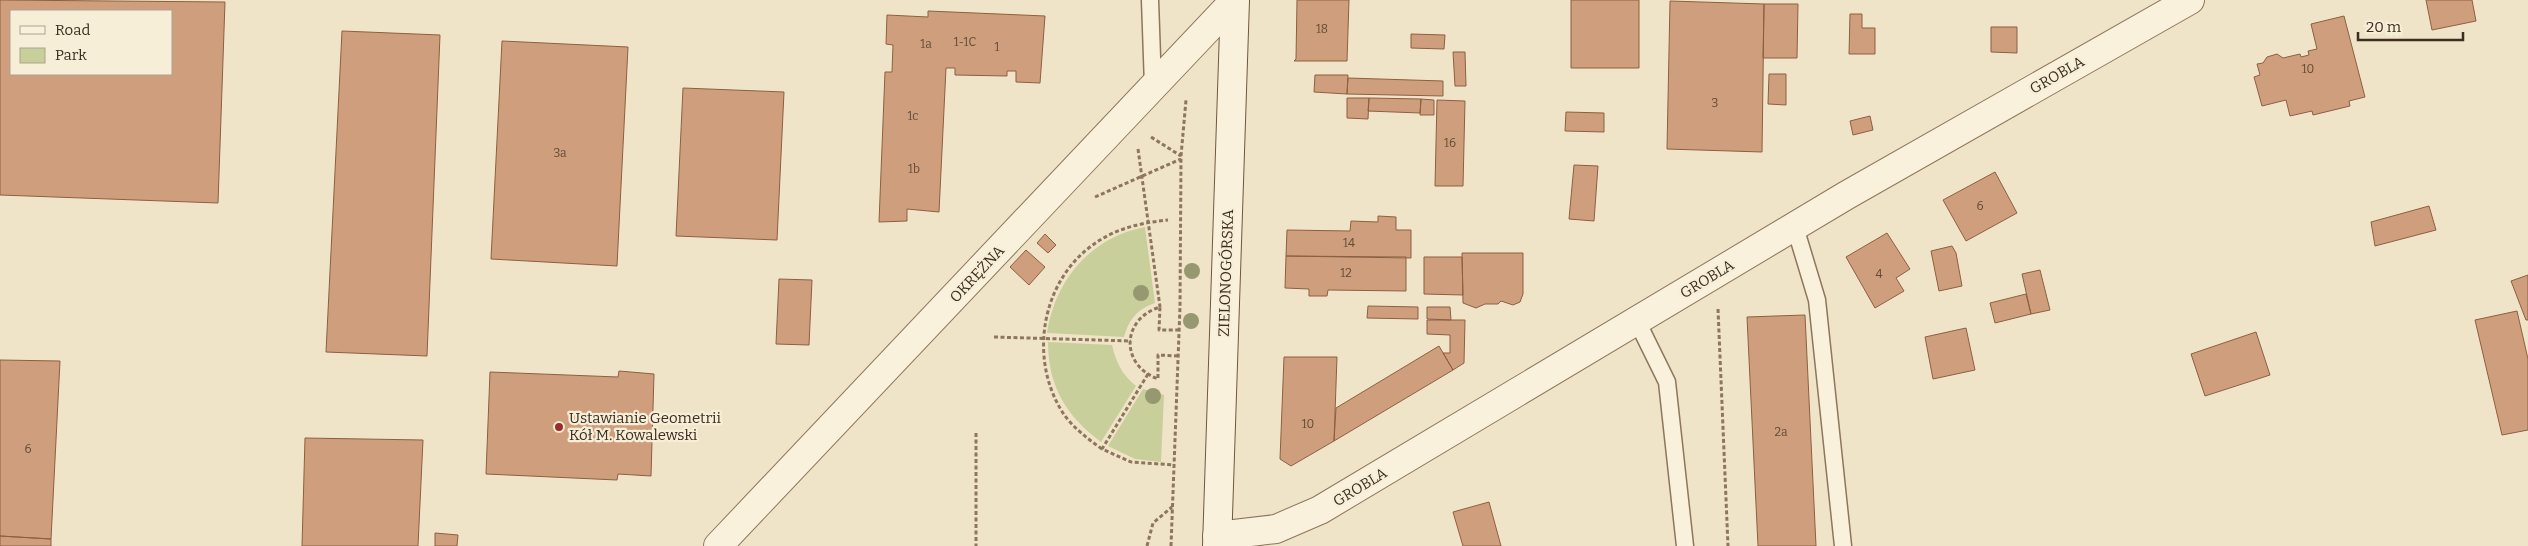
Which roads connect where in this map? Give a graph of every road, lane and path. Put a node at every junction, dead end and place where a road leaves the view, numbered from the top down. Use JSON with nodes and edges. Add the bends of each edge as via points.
{"nodes":[{"id":1,"x":1150,"y":0,"type":"edge"},
{"id":2,"x":1235,"y":0,"type":"edge"},
{"id":3,"x":2190,"y":0,"type":"edge"},
{"id":4,"x":1153,"y":86,"type":"junction"},
{"id":5,"x":1186,"y":98,"type":"dead end"},
{"id":6,"x":1129,"y":123,"type":"junction"},
{"id":7,"x":1181,"y":157,"type":"junction"},
{"id":8,"x":1142,"y":176,"type":"junction"},
{"id":9,"x":1088,"y":200,"type":"dead end"},
{"id":10,"x":1168,"y":220,"type":"dead end"},
{"id":11,"x":1148,"y":222,"type":"junction"},
{"id":12,"x":1795,"y":227,"type":"junction"},
{"id":13,"x":1718,"y":303,"type":"dead end"},
{"id":14,"x":1160,"y":307,"type":"junction"},
{"id":15,"x":1637,"y":321,"type":"junction"},
{"id":16,"x":1179,"y":330,"type":"junction"},
{"id":17,"x":994,"y":337,"type":"dead end"},
{"id":18,"x":1043,"y":337,"type":"junction"},
{"id":19,"x":1131,"y":341,"type":"junction"},
{"id":20,"x":1178,"y":356,"type":"junction"},
{"id":21,"x":1148,"y":374,"type":"junction"},
{"id":22,"x":976,"y":433,"type":"dead end"},
{"id":23,"x":1102,"y":449,"type":"junction"},
{"id":24,"x":1174,"y":465,"type":"junction"},
{"id":25,"x":1172,"y":506,"type":"junction"},
{"id":26,"x":1217,"y":541,"type":"edge"},
{"id":27,"x":718,"y":546,"type":"edge"},
{"id":28,"x":976,"y":546,"type":"edge"},
{"id":29,"x":1147,"y":546,"type":"edge"},
{"id":30,"x":1171,"y":546,"type":"edge"},
{"id":31,"x":1685,"y":546,"type":"edge"},
{"id":32,"x":1728,"y":546,"type":"edge"},
{"id":33,"x":1843,"y":546,"type":"edge"}],
"edges":[{"from":1,"to":4,"type":"lane"},
{"from":2,"to":4,"type":"street","name":"OKRĘŻNA"},
{"from":2,"to":26,"type":"street","name":"ZIELONOGÓRSKA"},
{"from":3,"to":12,"type":"street","name":"GROBLA"},
{"from":4,"to":6,"type":"street","name":"OKRĘŻNA"},
{"from":5,"to":7,"type":"path"},
{"from":6,"to":7,"type":"path"},
{"from":6,"to":8,"type":"path"},
{"from":6,"to":27,"type":"street","name":"OKRĘŻNA"},
{"from":7,"to":8,"type":"path"},
{"from":7,"to":16,"type":"path"},
{"from":8,"to":9,"type":"path"},
{"from":8,"to":11,"type":"path"},
{"from":10,"to":11,"type":"path"},
{"from":11,"to":14,"type":"path"},
{"from":11,"to":18,"type":"path","via":[[1110,234],[1080,257],[1056,291]]},
{"from":12,"to":15,"type":"street","name":"GROBLA"},
{"from":12,"to":33,"type":"lane","via":[[1817,300]]},
{"from":13,"to":32,"type":"path"},
{"from":14,"to":16,"type":"path","via":[[1159,330]]},
{"from":14,"to":19,"type":"path","via":[[1142,316],[1134,326]]},
{"from":15,"to":26,"type":"street","name":"GROBLA","via":[[1320,510],[1276,529]]},
{"from":15,"to":31,"type":"lane","via":[[1667,382]]},
{"from":16,"to":20,"type":"path"},
{"from":17,"to":18,"type":"path"},
{"from":18,"to":19,"type":"path"},
{"from":18,"to":23,"type":"path","via":[[1046,367],[1058,403],[1073,425]]},
{"from":19,"to":21,"type":"path","via":[[1134,361]]},
{"from":20,"to":21,"type":"path","via":[[1158,355],[1158,379]]},
{"from":20,"to":24,"type":"path"},
{"from":21,"to":23,"type":"path"},
{"from":22,"to":28,"type":"path"},
{"from":23,"to":24,"type":"path","via":[[1131,462]]},
{"from":24,"to":25,"type":"path"},
{"from":25,"to":29,"type":"path","via":[[1153,523]]},
{"from":25,"to":30,"type":"path"}]}
